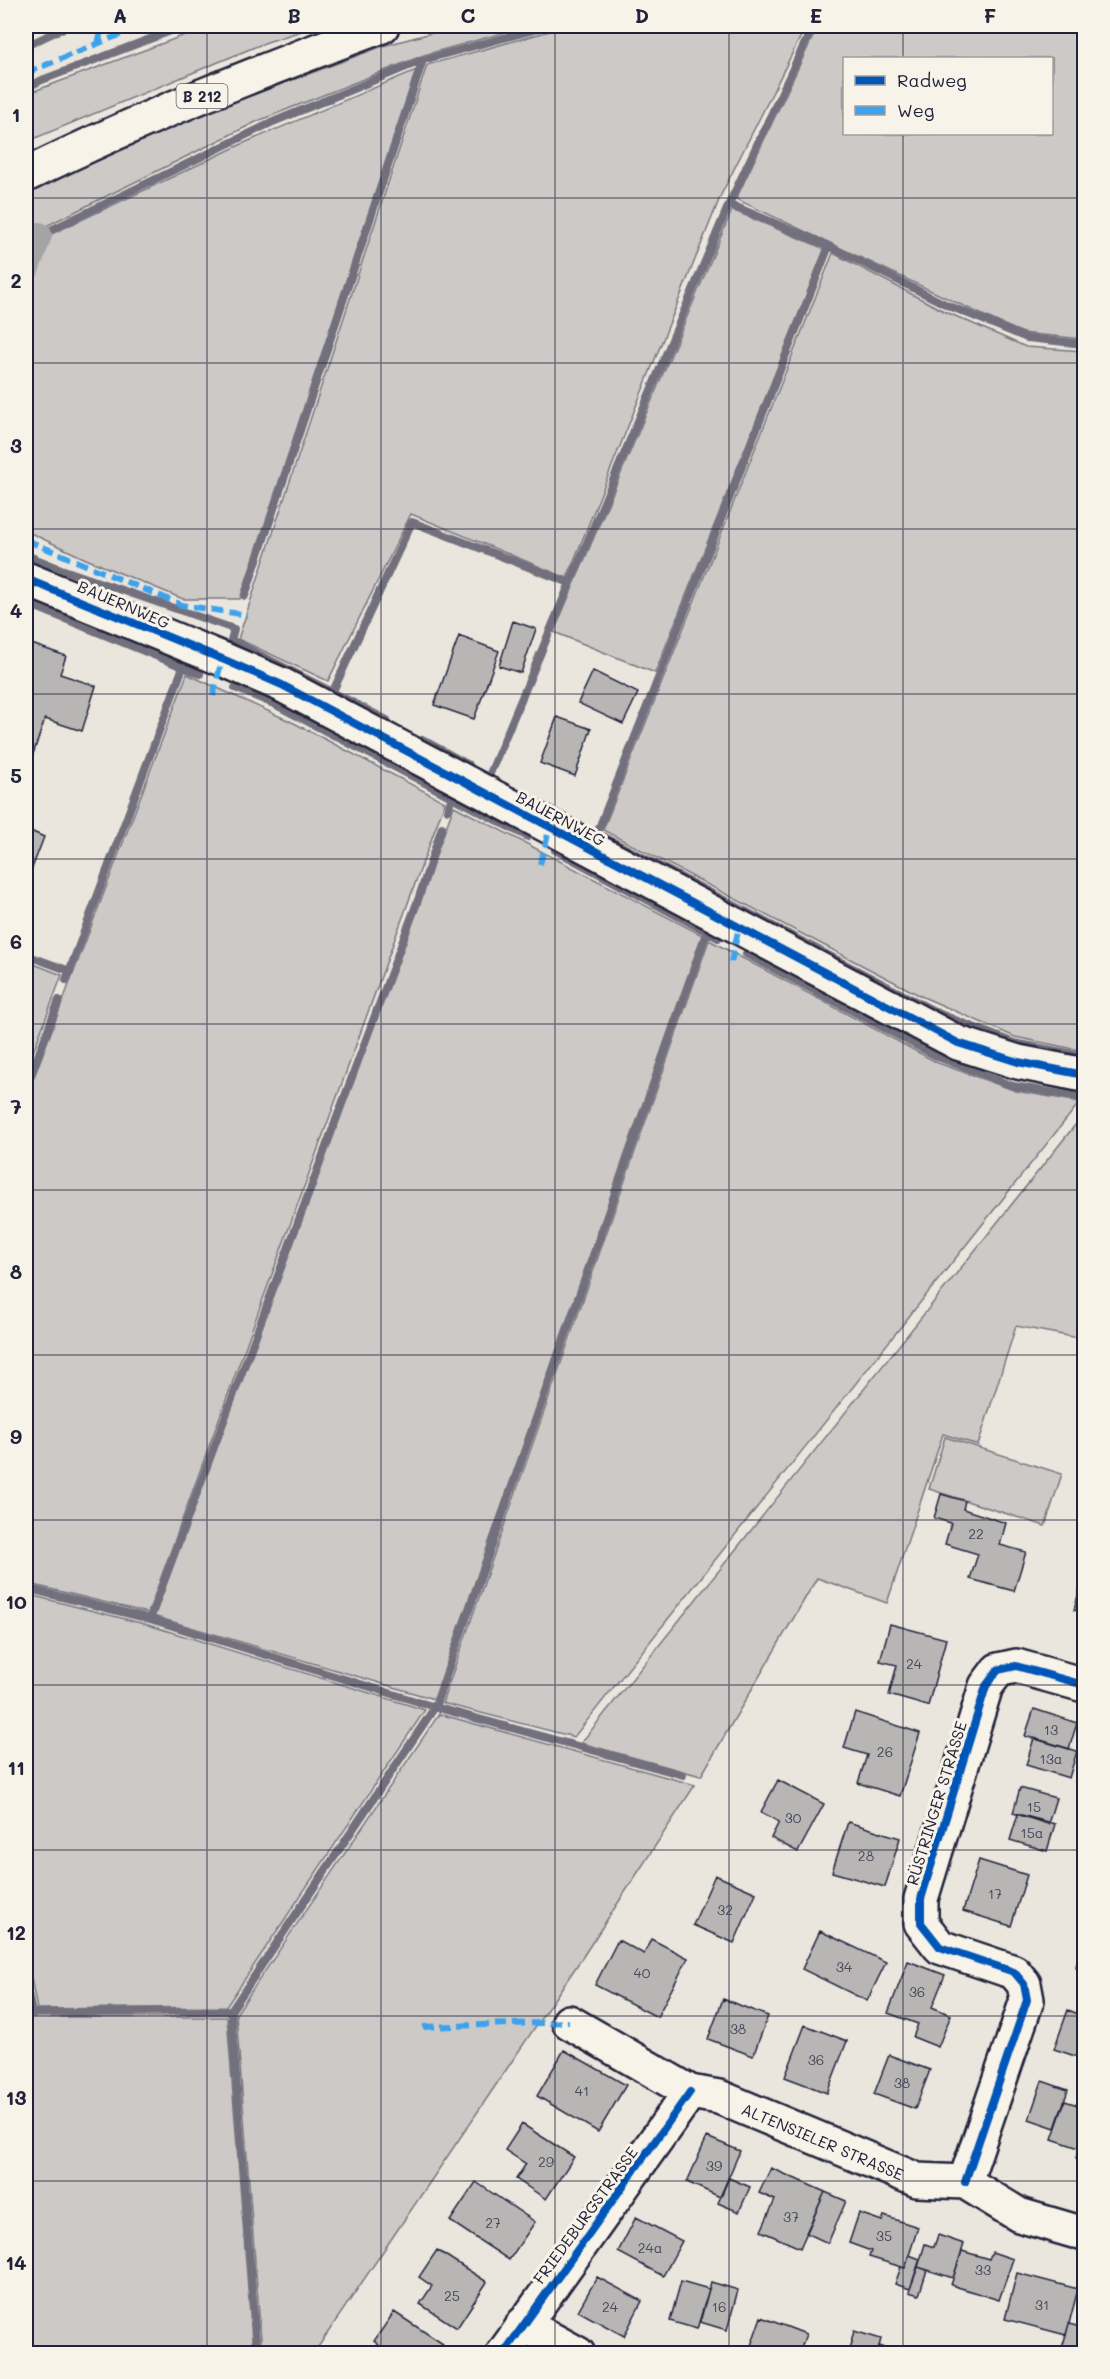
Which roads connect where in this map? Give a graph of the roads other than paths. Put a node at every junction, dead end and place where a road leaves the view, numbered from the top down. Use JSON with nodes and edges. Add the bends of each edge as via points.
{"nodes":[{"id":1,"x":382,"y":26,"type":"edge"},
{"id":2,"x":26,"y":174,"type":"edge"},
{"id":3,"x":26,"y":579,"type":"edge"},
{"id":4,"x":1084,"y":1074,"type":"edge"},
{"id":5,"x":1084,"y":1685,"type":"edge"},
{"id":6,"x":569,"y":2022,"type":"dead end"},
{"id":7,"x":690,"y":2092,"type":"junction"},
{"id":8,"x":965,"y":2182,"type":"junction"},
{"id":9,"x":1084,"y":2234,"type":"edge"},
{"id":10,"x":523,"y":2324,"type":"junction"},
{"id":11,"x":503,"y":2354,"type":"edge"},
{"id":12,"x":578,"y":2354,"type":"edge"}],
"edges":[{"from":1,"to":2,"type":"street","number":"B 212","via":[[152,116]]},
{"from":3,"to":4,"type":"street","name":"BAUERNWEG","via":[[282,686],[958,1043],[1018,1062]]},
{"from":5,"to":8,"type":"street","name":"RÜSTRINGER STRASSE","via":[[1016,1666],[998,1670],[986,1686],[921,1899],[921,1923],[940,1947],[1014,1972],[1023,1984],[1027,2000]]},
{"from":6,"to":7,"type":"street","name":"ALTENSIELER STRASSE"},
{"from":7,"to":8,"type":"street","name":"ALTENSIELER STRASSE","via":[[719,2097],[917,2180]]},
{"from":7,"to":10,"type":"street","name":"FRIEDEBURGSTRASSE"},
{"from":8,"to":9,"type":"street","name":"ALTENSIELER STRASSE","via":[[1018,2215]]},
{"from":10,"to":11,"type":"street","name":"FRIEDEBURGSTRASSE"},
{"from":10,"to":12,"type":"street"}]}
